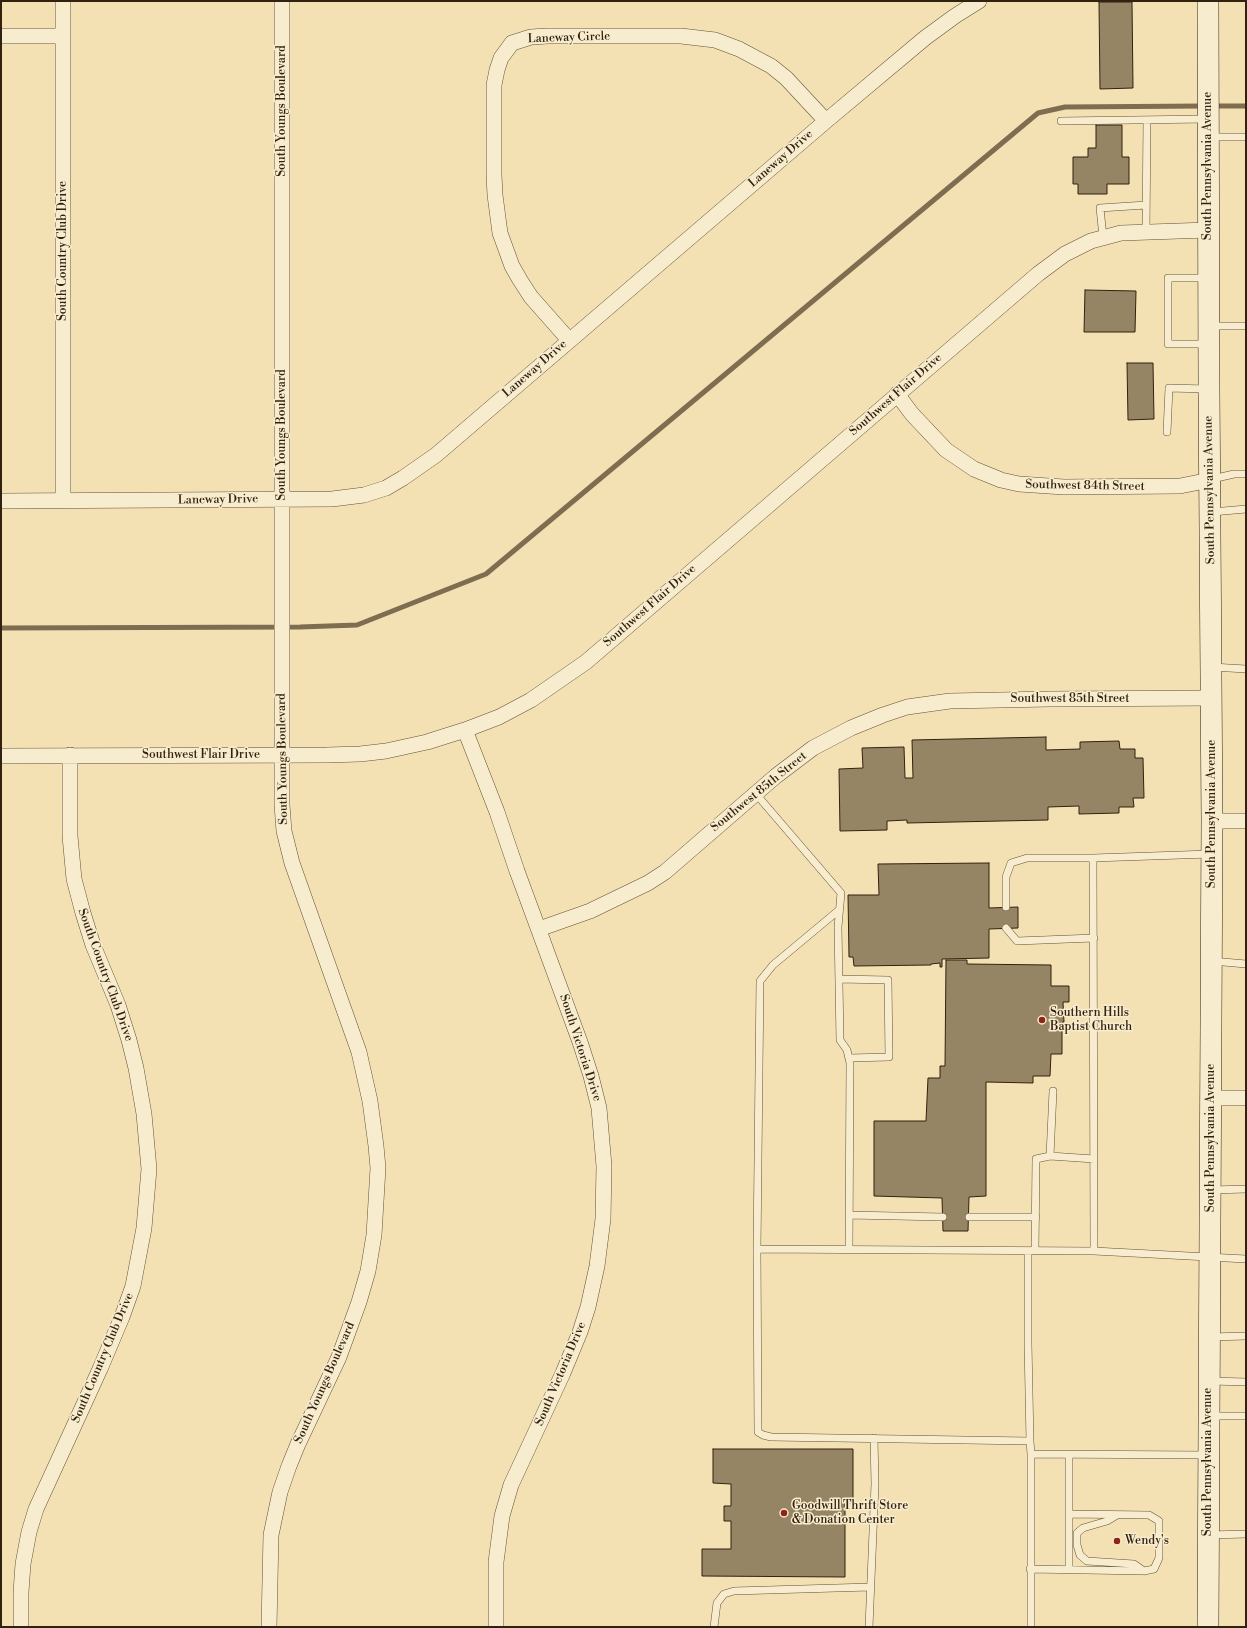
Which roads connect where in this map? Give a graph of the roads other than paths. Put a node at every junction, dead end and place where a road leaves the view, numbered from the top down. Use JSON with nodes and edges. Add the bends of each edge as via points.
{"nodes":[{"id":1,"x":63,"y":1,"type":"edge"},
{"id":2,"x":282,"y":1,"type":"edge"},
{"id":3,"x":979,"y":1,"type":"edge"},
{"id":4,"x":1208,"y":1,"type":"edge"},
{"id":5,"x":1,"y":36,"type":"edge"},
{"id":6,"x":63,"y":36,"type":"junction"},
{"id":7,"x":1148,"y":120,"type":"junction"},
{"id":8,"x":826,"y":121,"type":"junction"},
{"id":9,"x":1061,"y":121,"type":"dead end"},
{"id":10,"x":1208,"y":128,"type":"junction"},
{"id":11,"x":1246,"y":137,"type":"edge"},
{"id":12,"x":1146,"y":205,"type":"junction"},
{"id":13,"x":1208,"y":230,"type":"junction"},
{"id":14,"x":1146,"y":232,"type":"junction"},
{"id":15,"x":1103,"y":237,"type":"junction"},
{"id":16,"x":1208,"y":278,"type":"junction"},
{"id":17,"x":1246,"y":326,"type":"edge"},
{"id":18,"x":1209,"y":335,"type":"junction"},
{"id":19,"x":569,"y":340,"type":"junction"},
{"id":20,"x":1209,"y":389,"type":"junction"},
{"id":21,"x":897,"y":394,"type":"junction"},
{"id":22,"x":1168,"y":432,"type":"dead end"},
{"id":23,"x":1246,"y":474,"type":"edge"},
{"id":24,"x":1210,"y":480,"type":"junction"},
{"id":25,"x":282,"y":499,"type":"junction"},
{"id":26,"x":1,"y":501,"type":"edge"},
{"id":27,"x":63,"y":501,"type":"junction"},
{"id":28,"x":1246,"y":509,"type":"edge"},
{"id":29,"x":1210,"y":512,"type":"junction"},
{"id":30,"x":1212,"y":667,"type":"junction"},
{"id":31,"x":1246,"y":669,"type":"edge"},
{"id":32,"x":1212,"y":698,"type":"junction"},
{"id":33,"x":465,"y":730,"type":"junction"},
{"id":34,"x":70,"y":755,"type":"junction"},
{"id":35,"x":282,"y":755,"type":"junction"},
{"id":36,"x":1,"y":756,"type":"edge"},
{"id":37,"x":756,"y":794,"type":"junction"},
{"id":38,"x":1212,"y":821,"type":"junction"},
{"id":39,"x":1246,"y":821,"type":"edge"},
{"id":40,"x":1212,"y":854,"type":"junction"},
{"id":41,"x":1093,"y":858,"type":"junction"},
{"id":42,"x":1006,"y":907,"type":"dead end"},
{"id":43,"x":839,"y":910,"type":"junction"},
{"id":44,"x":1006,"y":928,"type":"dead end"},
{"id":45,"x":539,"y":929,"type":"junction"},
{"id":46,"x":1094,"y":938,"type":"junction"},
{"id":47,"x":1212,"y":961,"type":"junction"},
{"id":48,"x":1246,"y":964,"type":"edge"},
{"id":49,"x":839,"y":979,"type":"junction"},
{"id":50,"x":849,"y":1058,"type":"junction"},
{"id":51,"x":1053,"y":1091,"type":"dead end"},
{"id":52,"x":1211,"y":1098,"type":"junction"},
{"id":53,"x":1246,"y":1098,"type":"edge"},
{"id":54,"x":1050,"y":1156,"type":"junction"},
{"id":55,"x":1094,"y":1159,"type":"junction"},
{"id":56,"x":1246,"y":1189,"type":"edge"},
{"id":57,"x":1211,"y":1190,"type":"junction"},
{"id":58,"x":849,"y":1215,"type":"junction"},
{"id":59,"x":943,"y":1217,"type":"dead end"},
{"id":60,"x":969,"y":1217,"type":"dead end"},
{"id":61,"x":1036,"y":1217,"type":"junction"},
{"id":62,"x":758,"y":1249,"type":"junction"},
{"id":63,"x":849,"y":1250,"type":"junction"},
{"id":64,"x":1032,"y":1251,"type":"junction"},
{"id":65,"x":1094,"y":1251,"type":"junction"},
{"id":66,"x":1210,"y":1258,"type":"junction"},
{"id":67,"x":1246,"y":1259,"type":"edge"},
{"id":68,"x":1246,"y":1336,"type":"edge"},
{"id":69,"x":1209,"y":1337,"type":"junction"},
{"id":70,"x":1209,"y":1381,"type":"junction"},
{"id":71,"x":1246,"y":1382,"type":"edge"},
{"id":72,"x":1209,"y":1416,"type":"junction"},
{"id":73,"x":1246,"y":1416,"type":"edge"},
{"id":74,"x":874,"y":1438,"type":"junction"},
{"id":75,"x":1030,"y":1440,"type":"junction"},
{"id":76,"x":1031,"y":1454,"type":"junction"},
{"id":77,"x":1069,"y":1454,"type":"junction"},
{"id":78,"x":1208,"y":1455,"type":"junction"},
{"id":79,"x":1070,"y":1514,"type":"junction"},
{"id":80,"x":1117,"y":1515,"type":"junction"},
{"id":81,"x":1246,"y":1534,"type":"edge"},
{"id":82,"x":1208,"y":1535,"type":"junction"},
{"id":83,"x":1030,"y":1569,"type":"junction"},
{"id":84,"x":1069,"y":1570,"type":"junction"},
{"id":85,"x":1144,"y":1571,"type":"junction"},
{"id":86,"x":870,"y":1587,"type":"junction"},
{"id":87,"x":21,"y":1627,"type":"edge"},
{"id":88,"x":269,"y":1627,"type":"edge"},
{"id":89,"x":496,"y":1627,"type":"edge"},
{"id":90,"x":714,"y":1627,"type":"edge"},
{"id":91,"x":869,"y":1627,"type":"edge"},
{"id":92,"x":1031,"y":1627,"type":"edge"},
{"id":93,"x":1208,"y":1627,"type":"edge"}],
"edges":[{"from":1,"to":6,"type":"street","name":"South Country Club Drive"},
{"from":2,"to":25,"type":"street","name":"South Youngs Boulevard"},
{"from":3,"to":8,"type":"street","name":"Laneway Drive","via":[[925,38]]},
{"from":4,"to":10,"type":"main road","name":"South Pennsylvania Avenue"},
{"from":5,"to":6,"type":"street"},
{"from":6,"to":27,"type":"street","name":"South Country Club Drive"},
{"from":7,"to":9,"type":"lane"},
{"from":7,"to":10,"type":"lane"},
{"from":7,"to":12,"type":"lane"},
{"from":8,"to":19,"type":"street","name":"Laneway Drive"},
{"from":8,"to":19,"type":"street","name":"Laneway Circle","via":[[786,78],[771,66],[715,40],[681,36],[548,36],[531,37],[512,43],[501,58],[494,85],[495,189],[500,233],[512,266],[531,297]]},
{"from":10,"to":11,"type":"lane"},
{"from":10,"to":13,"type":"main road","name":"South Pennsylvania Avenue"},
{"from":12,"to":14,"type":"lane"},
{"from":12,"to":15,"type":"lane","via":[[1100,208]]},
{"from":13,"to":14,"type":"street","name":"Southwest Flair Drive"},
{"from":13,"to":16,"type":"main road","name":"South Pennsylvania Avenue"},
{"from":14,"to":15,"type":"street","name":"Southwest Flair Drive"},
{"from":15,"to":21,"type":"street","name":"Southwest Flair Drive","via":[[1075,248],[1051,264]]},
{"from":16,"to":18,"type":"main road","name":"South Pennsylvania Avenue"},
{"from":16,"to":18,"type":"lane","via":[[1168,278],[1168,344]]},
{"from":17,"to":18,"type":"lane"},
{"from":18,"to":20,"type":"main road","name":"South Pennsylvania Avenue"},
{"from":19,"to":25,"type":"street","name":"Laneway Drive","via":[[436,455],[403,478],[376,492],[349,498]]},
{"from":20,"to":22,"type":"lane","via":[[1169,388]]},
{"from":20,"to":24,"type":"main road","name":"South Pennsylvania Avenue"},
{"from":21,"to":24,"type":"street","name":"Southwest 84th Street","via":[[946,450],[974,468],[1001,480],[1036,486],[1111,487],[1180,486]]},
{"from":21,"to":33,"type":"street","name":"Southwest Flair Drive","via":[[586,662],[530,700],[499,717]]},
{"from":23,"to":24,"type":"lane"},
{"from":24,"to":29,"type":"main road","name":"South Pennsylvania Avenue"},
{"from":25,"to":27,"type":"street","name":"Laneway Drive"},
{"from":25,"to":35,"type":"street","name":"South Youngs Boulevard"},
{"from":26,"to":27,"type":"street","name":"Laneway Drive"},
{"from":28,"to":29,"type":"lane"},
{"from":29,"to":30,"type":"main road","name":"South Pennsylvania Avenue"},
{"from":30,"to":31,"type":"lane"},
{"from":30,"to":32,"type":"main road","name":"South Pennsylvania Avenue"},
{"from":32,"to":37,"type":"street","name":"Southwest 85th Street","via":[[979,700],[907,707],[857,726],[820,744]]},
{"from":32,"to":38,"type":"main road","name":"South Pennsylvania Avenue"},
{"from":33,"to":35,"type":"street","name":"Southwest Flair Drive","via":[[386,751]]},
{"from":33,"to":45,"type":"street","name":"South Victoria Drive"},
{"from":34,"to":35,"type":"street","name":"Southwest Flair Drive"},
{"from":34,"to":36,"type":"street","name":"Southwest Flair Drive"},
{"from":34,"to":87,"type":"street","name":"South Country Club Drive","via":[[70,836],[74,879],[93,945],[118,1005],[136,1068],[147,1142],[148,1188],[144,1228],[131,1292],[100,1369],[36,1509],[29,1532],[21,1592]]},
{"from":35,"to":88,"type":"street","name":"South Youngs Boulevard","via":[[282,806],[288,849],[359,1052],[370,1102],[378,1168],[374,1235],[368,1271],[359,1302],[339,1357],[298,1444],[280,1492],[271,1535]]},
{"from":37,"to":43,"type":"lane","via":[[839,890]]},
{"from":37,"to":45,"type":"street","name":"Southwest 85th Street","via":[[665,872],[648,883],[590,911]]},
{"from":38,"to":39,"type":"street"},
{"from":38,"to":40,"type":"main road","name":"South Pennsylvania Avenue"},
{"from":40,"to":41,"type":"lane"},
{"from":40,"to":47,"type":"main road","name":"South Pennsylvania Avenue"},
{"from":41,"to":42,"type":"lane","via":[[1027,858],[1011,863],[1006,878]]},
{"from":41,"to":46,"type":"lane"},
{"from":43,"to":49,"type":"lane"},
{"from":43,"to":62,"type":"lane","via":[[773,965],[760,981]]},
{"from":44,"to":46,"type":"lane","via":[[1017,941]]},
{"from":45,"to":89,"type":"street","name":"South Victoria Drive","via":[[580,1042],[599,1108],[604,1166],[603,1219],[597,1266],[580,1332],[511,1485],[507,1500],[496,1562]]},
{"from":46,"to":55,"type":"lane"},
{"from":47,"to":48,"type":"lane"},
{"from":47,"to":52,"type":"main road","name":"South Pennsylvania Avenue"},
{"from":49,"to":50,"type":"lane","via":[[840,1040]]},
{"from":49,"to":50,"type":"lane","via":[[888,980],[889,1057]]},
{"from":50,"to":58,"type":"lane"},
{"from":51,"to":54,"type":"lane"},
{"from":52,"to":53,"type":"street"},
{"from":52,"to":57,"type":"main road","name":"South Pennsylvania Avenue"},
{"from":54,"to":55,"type":"lane"},
{"from":54,"to":61,"type":"lane","via":[[1036,1159]]},
{"from":55,"to":65,"type":"lane"},
{"from":56,"to":57,"type":"lane"},
{"from":57,"to":66,"type":"main road","name":"South Pennsylvania Avenue"},
{"from":58,"to":59,"type":"lane"},
{"from":58,"to":63,"type":"lane"},
{"from":60,"to":61,"type":"lane"},
{"from":61,"to":64,"type":"lane"},
{"from":62,"to":63,"type":"lane"},
{"from":62,"to":74,"type":"lane","via":[[758,1432],[771,1437]]},
{"from":63,"to":64,"type":"lane"},
{"from":64,"to":65,"type":"lane"},
{"from":64,"to":75,"type":"lane"},
{"from":65,"to":66,"type":"lane"},
{"from":66,"to":67,"type":"lane"},
{"from":66,"to":69,"type":"main road","name":"South Pennsylvania Avenue"},
{"from":68,"to":69,"type":"lane"},
{"from":69,"to":70,"type":"main road","name":"South Pennsylvania Avenue"},
{"from":70,"to":71,"type":"lane"},
{"from":70,"to":72,"type":"main road","name":"South Pennsylvania Avenue"},
{"from":72,"to":73,"type":"lane"},
{"from":72,"to":78,"type":"main road","name":"South Pennsylvania Avenue"},
{"from":74,"to":75,"type":"lane"},
{"from":74,"to":86,"type":"lane","via":[[875,1484]]},
{"from":75,"to":76,"type":"lane"},
{"from":76,"to":77,"type":"lane"},
{"from":76,"to":83,"type":"lane"},
{"from":77,"to":78,"type":"lane"},
{"from":77,"to":79,"type":"lane"},
{"from":78,"to":82,"type":"main road","name":"South Pennsylvania Avenue"},
{"from":79,"to":80,"type":"lane"},
{"from":79,"to":84,"type":"lane"},
{"from":80,"to":85,"type":"lane","via":[[1149,1515],[1159,1521],[1159,1558],[1154,1569]]},
{"from":80,"to":85,"type":"lane","via":[[1083,1528],[1077,1533],[1080,1555],[1087,1561],[1134,1564]]},
{"from":81,"to":82,"type":"lane"},
{"from":82,"to":93,"type":"main road","name":"South Pennsylvania Avenue"},
{"from":83,"to":84,"type":"lane"},
{"from":83,"to":92,"type":"lane"},
{"from":84,"to":85,"type":"lane"},
{"from":86,"to":90,"type":"lane","via":[[724,1594],[717,1603]]},
{"from":86,"to":91,"type":"lane"}]}
